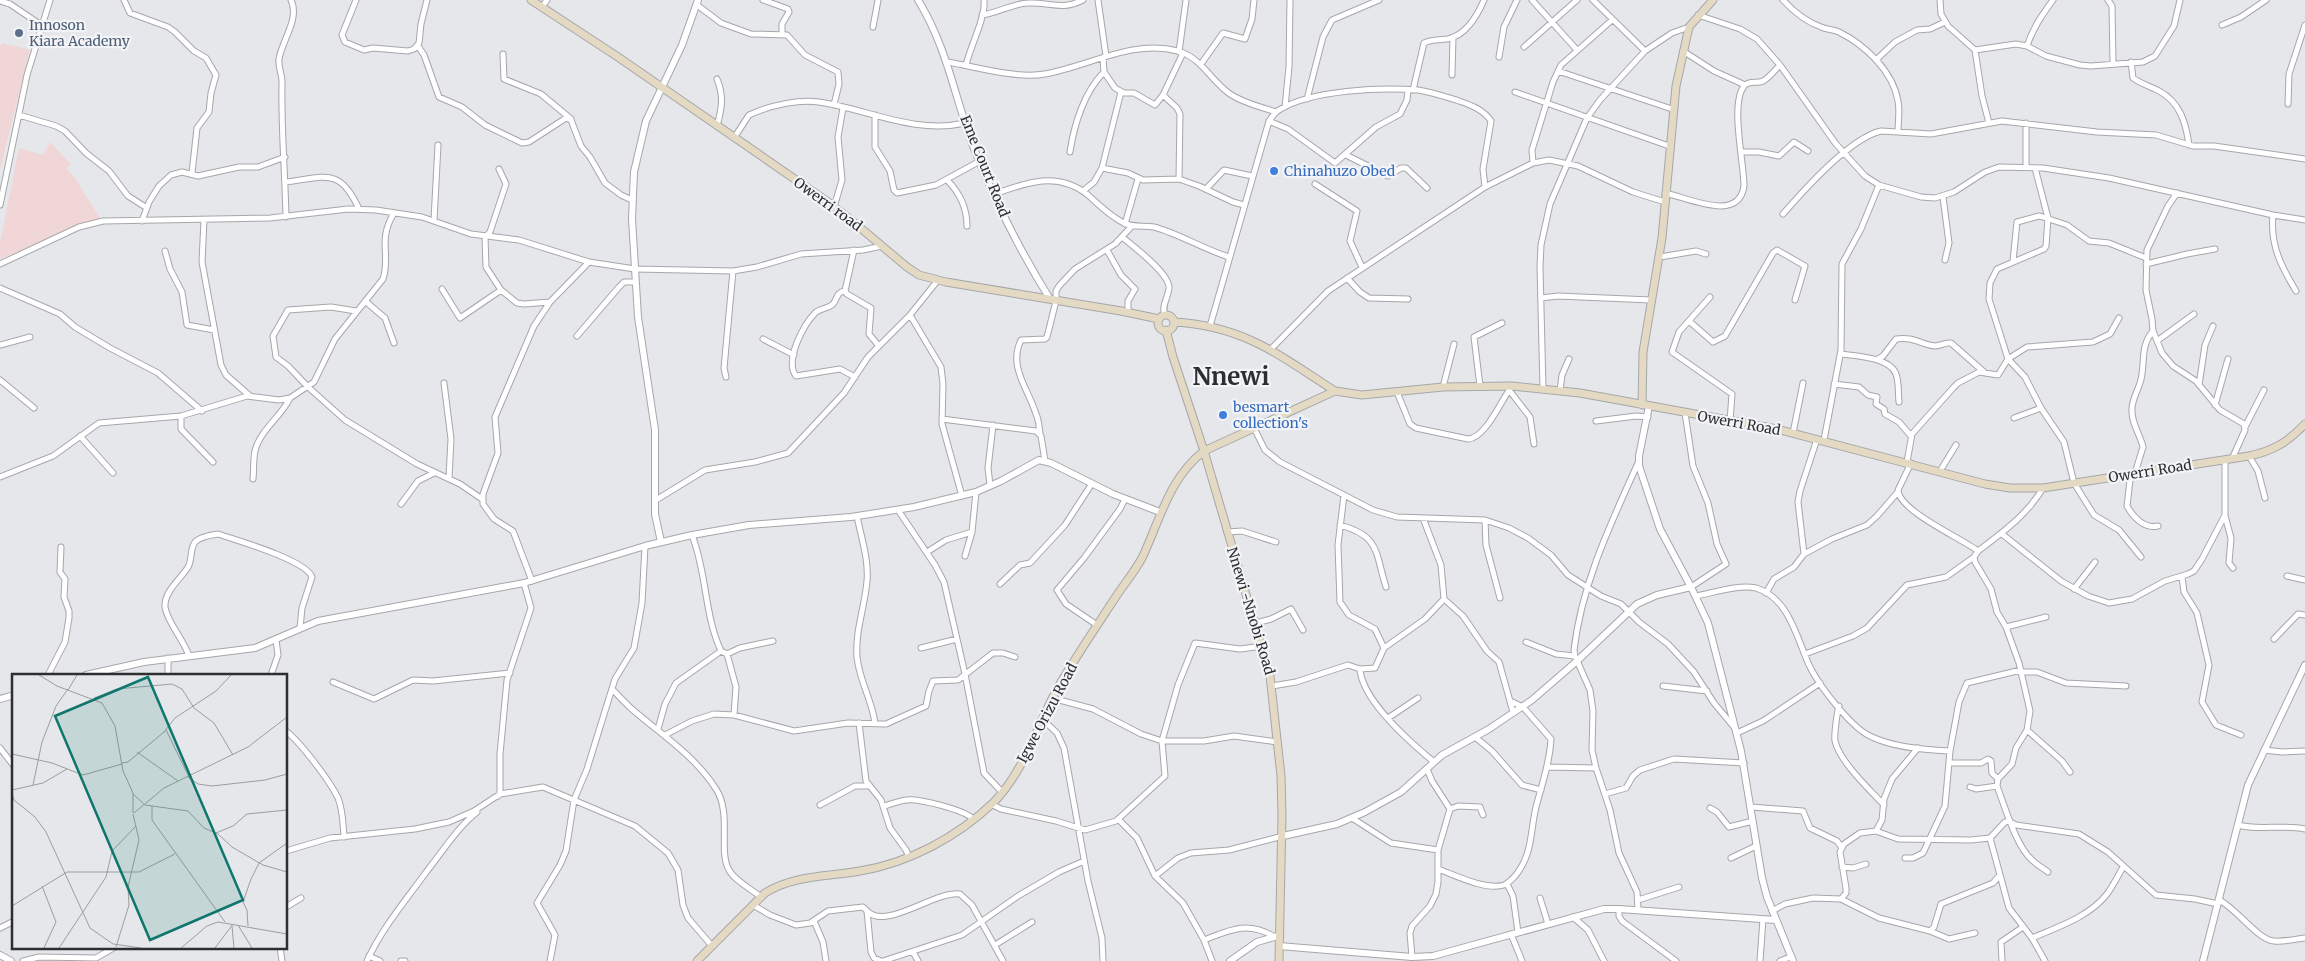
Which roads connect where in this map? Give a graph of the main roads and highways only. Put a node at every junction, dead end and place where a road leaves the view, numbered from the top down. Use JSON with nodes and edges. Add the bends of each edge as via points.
{"nodes":[{"id":1,"x":531,"y":0,"type":"edge"},
{"id":2,"x":1713,"y":0,"type":"edge"},
{"id":3,"x":1162,"y":317,"type":"junction"},
{"id":4,"x":1174,"y":322,"type":"junction"},
{"id":5,"x":1166,"y":330,"type":"junction"},
{"id":6,"x":1335,"y":391,"type":"junction"},
{"id":7,"x":1646,"y":405,"type":"junction"},
{"id":8,"x":2305,"y":424,"type":"edge"},
{"id":9,"x":1204,"y":451,"type":"junction"},
{"id":10,"x":697,"y":961,"type":"edge"},
{"id":11,"x":1279,"y":961,"type":"edge"}],
"edges":[{"from":1,"to":3,"type":"main road","name":"Owerri road","via":[[834,207],[913,271],[938,280]]},
{"from":2,"to":7,"type":"main road","via":[[1689,27],[1672,109],[1660,257],[1643,352]]},
{"from":3,"to":4,"type":"main road","via":[[1171,316]]},
{"from":3,"to":5,"type":"main road","via":[[1160,327]]},
{"from":4,"to":5,"type":"main road","via":[[1173,327]]},
{"from":4,"to":6,"type":"main road","name":"Owerri Road","via":[[1210,326],[1247,338],[1271,349]]},
{"from":5,"to":9,"type":"main road","name":"Nnewi -Nnobi Road"},
{"from":6,"to":7,"type":"main road","name":"Owerri Road","via":[[1353,395],[1480,386],[1560,391]]},
{"from":6,"to":9,"type":"main road","name":"Igwe Orizu Road"},
{"from":7,"to":8,"type":"main road","name":"Owerri Road","via":[[1793,433],[1999,487],[2043,488],[2249,456],[2275,449]]},
{"from":9,"to":10,"type":"main road","name":"Igwe Orizu Road","via":[[1182,473],[1160,512],[1141,558],[1052,698],[1020,765],[992,804],[940,841],[909,857],[859,871],[777,885]]},
{"from":9,"to":11,"type":"main road","name":"Nnewi -Nnobi Road","via":[[1272,686],[1283,836],[1276,936]]}]}
